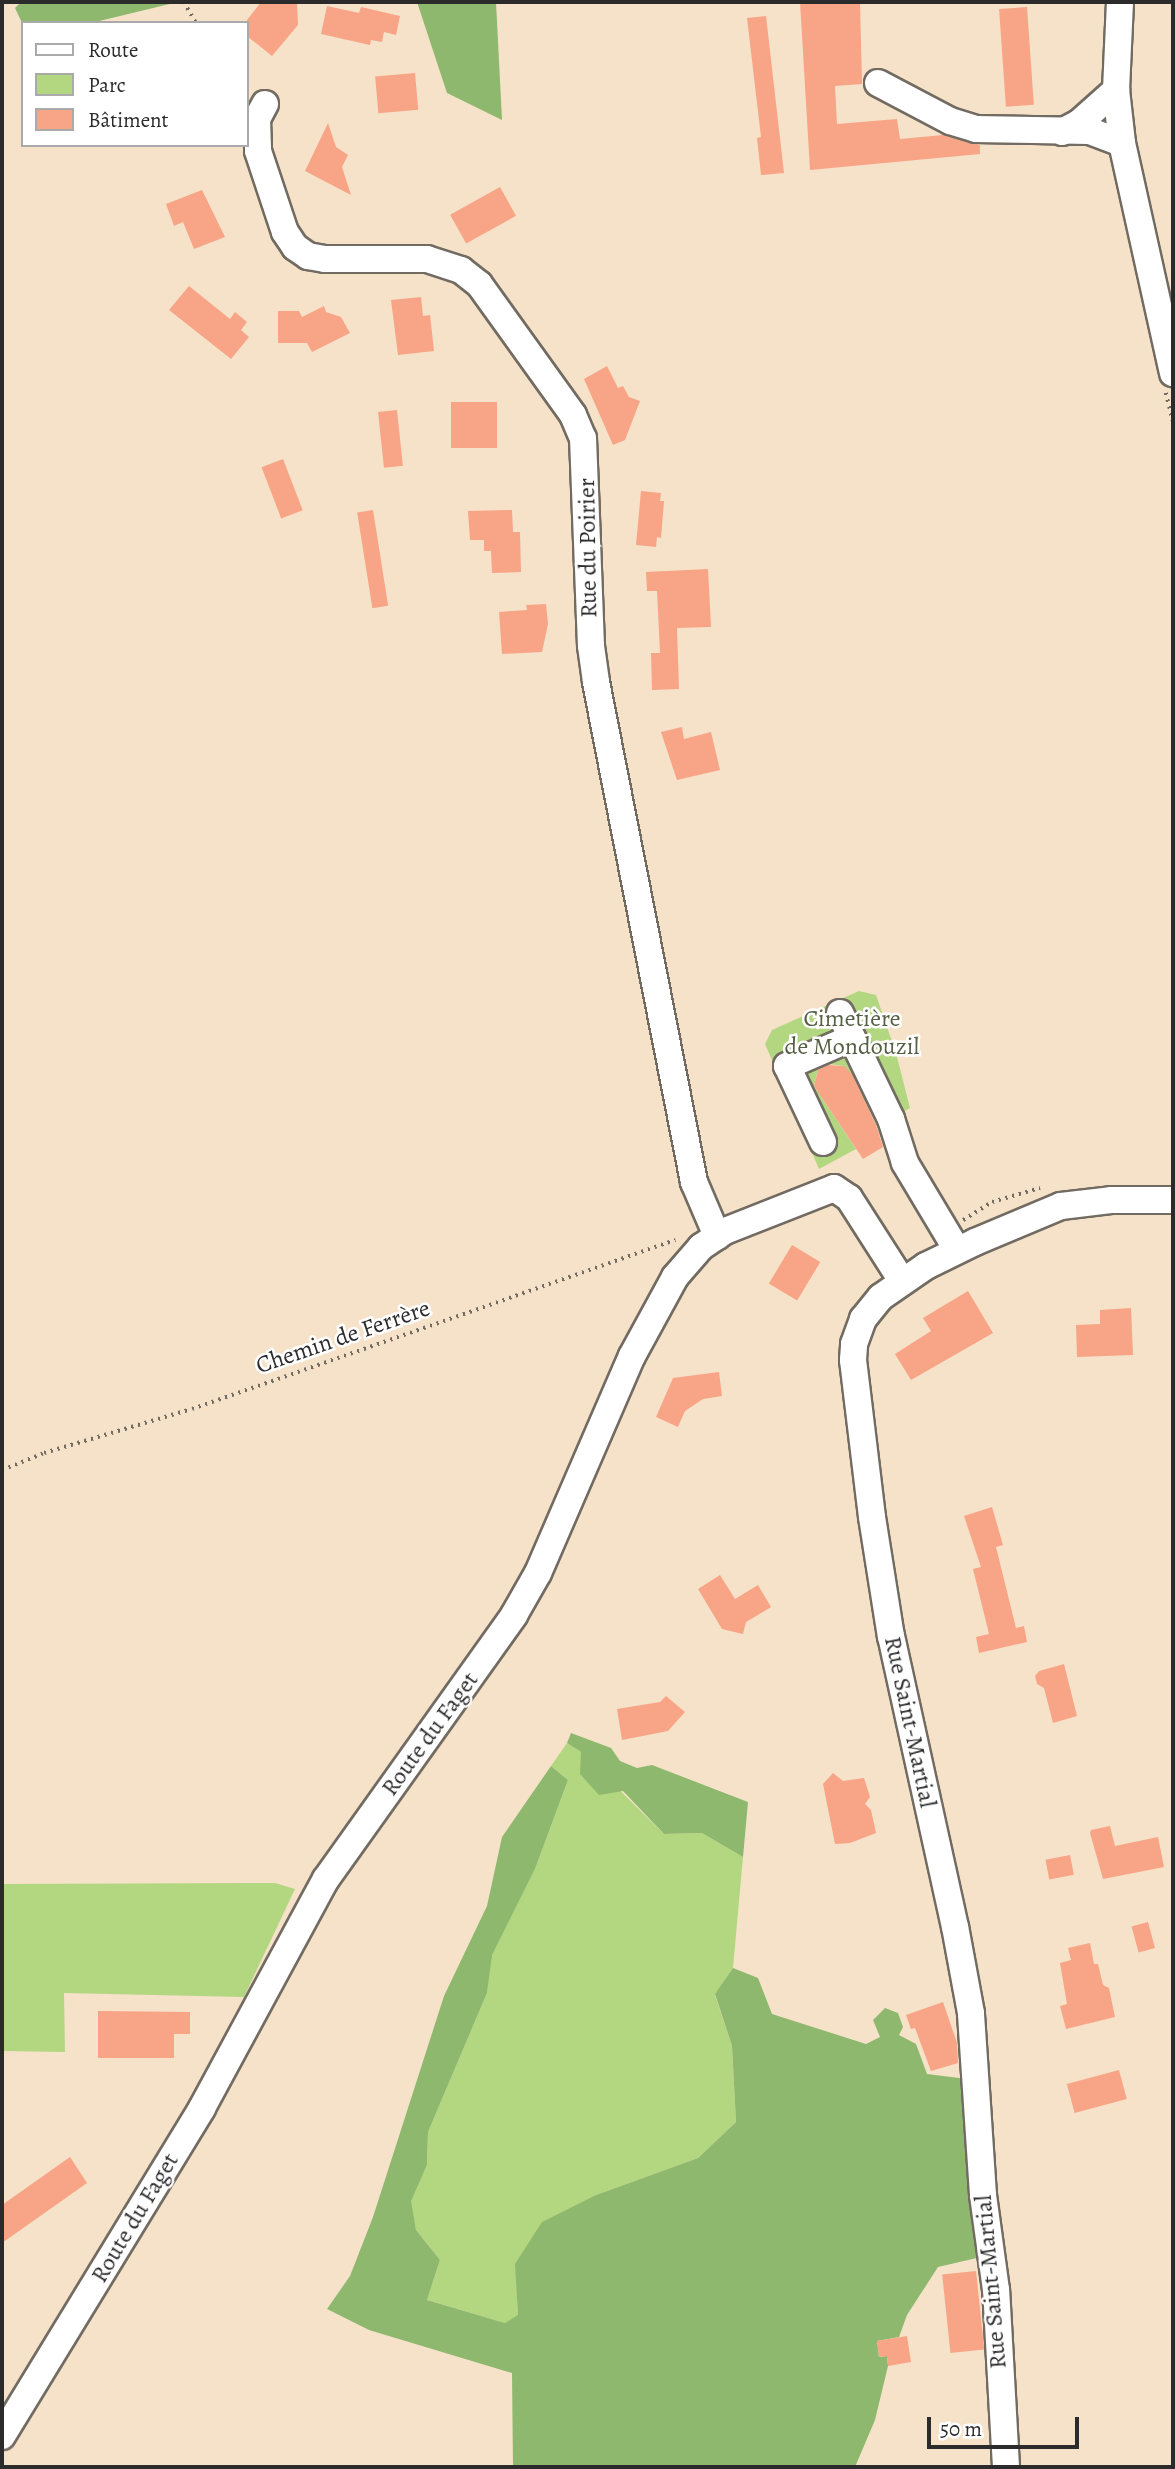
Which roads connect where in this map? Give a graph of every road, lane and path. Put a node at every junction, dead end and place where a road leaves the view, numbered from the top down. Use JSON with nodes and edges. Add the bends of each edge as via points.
{"nodes":[{"id":1,"x":184,"y":2,"type":"edge"},
{"id":2,"x":1120,"y":2,"type":"edge"},
{"id":3,"x":195,"y":21,"type":"edge"},
{"id":4,"x":878,"y":83,"type":"dead end"},
{"id":5,"x":1116,"y":90,"type":"junction"},
{"id":6,"x":265,"y":104,"type":"dead end"},
{"id":7,"x":1060,"y":133,"type":"junction"},
{"id":8,"x":1122,"y":143,"type":"junction"},
{"id":9,"x":1173,"y":373,"type":"edge"},
{"id":10,"x":840,"y":1013,"type":"dead end"},
{"id":11,"x":852,"y":1038,"type":"junction"},
{"id":12,"x":823,"y":1142,"type":"dead end"},
{"id":13,"x":1173,"y":1200,"type":"edge"},
{"id":14,"x":704,"y":1239,"type":"junction"},
{"id":15,"x":957,"y":1250,"type":"junction"},
{"id":16,"x":902,"y":1281,"type":"junction"},
{"id":17,"x":2,"y":1470,"type":"edge"},
{"id":18,"x":2,"y":2437,"type":"edge"},
{"id":19,"x":1006,"y":2467,"type":"edge"}],
"edges":[{"from":1,"to":3,"type":"path"},
{"from":2,"to":5,"type":"street"},
{"from":4,"to":7,"type":"street","via":[[950,121],[976,129]]},
{"from":5,"to":7,"type":"street","via":[[1079,123]]},
{"from":5,"to":8,"type":"street"},
{"from":6,"to":14,"type":"street","name":"Rue du Poirier","via":[[257,119],[258,151],[285,232],[295,247],[324,259],[427,259],[461,270],[487,295],[573,415],[583,438],[596,682],[694,1182],[690,1211]]},
{"from":7,"to":8,"type":"street","via":[[1090,131]]},
{"from":8,"to":9,"type":"street"},
{"from":10,"to":11,"type":"street"},
{"from":11,"to":12,"type":"street","via":[[787,1066]]},
{"from":11,"to":15,"type":"street","via":[[891,1119],[905,1163]]},
{"from":13,"to":15,"type":"street","name":"Rue Saint-Martial","via":[[1061,1206]]},
{"from":14,"to":16,"type":"street","name":"Route du Faget","via":[[834,1188],[849,1198]]},
{"from":14,"to":17,"type":"path","name":"Chemin de Ferrère"},
{"from":14,"to":18,"type":"street","name":"Route du Faget","via":[[654,1312],[538,1573],[514,1615],[326,1879],[202,2108]]},
{"from":15,"to":16,"type":"street","name":"Rue Saint-Martial"},
{"from":16,"to":19,"type":"street","name":"Rue Saint-Martial","via":[[863,1319],[853,1360],[891,1637],[971,2013],[983,2195],[996,2290]]}]}
